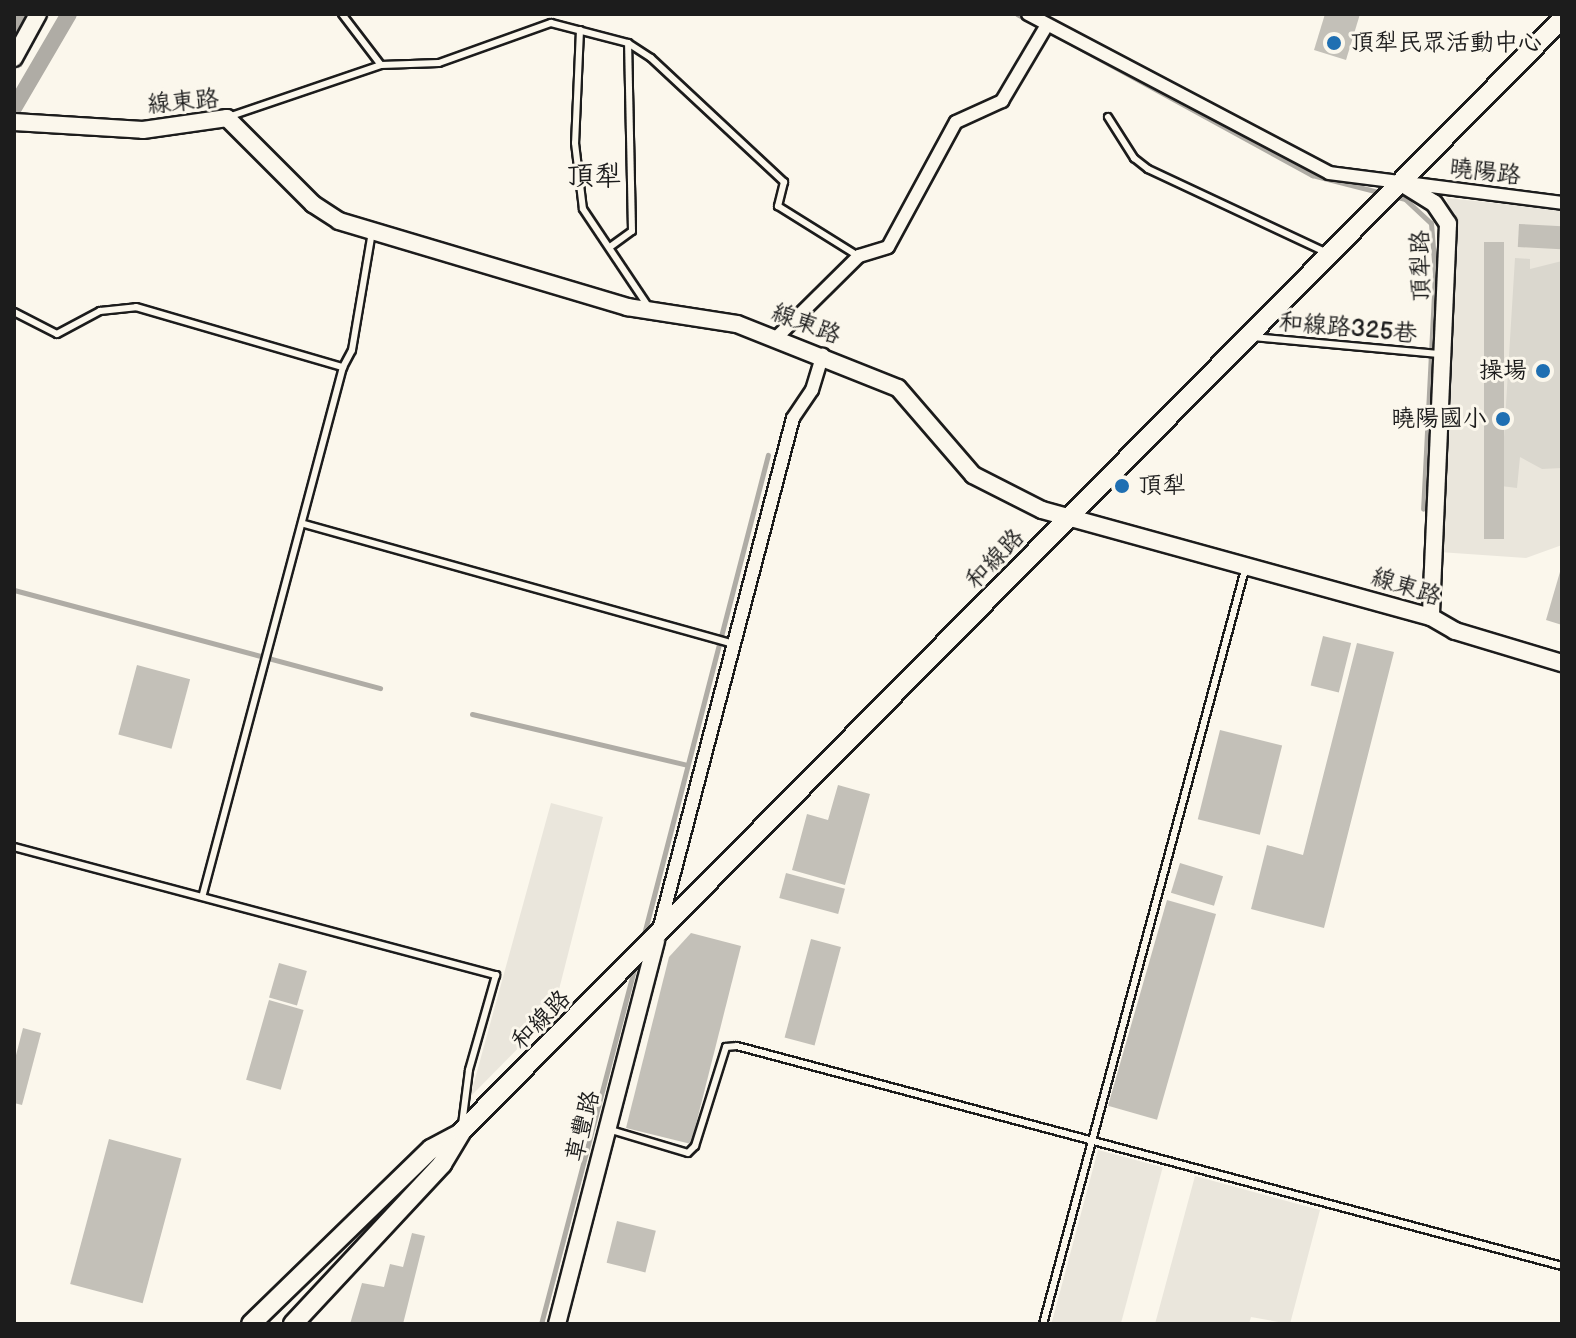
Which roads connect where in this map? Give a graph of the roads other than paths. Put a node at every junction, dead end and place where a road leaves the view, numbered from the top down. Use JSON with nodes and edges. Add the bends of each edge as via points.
{"nodes":[{"id":1,"x":38,"y":14,"type":"edge"},
{"id":2,"x":342,"y":14,"type":"edge"},
{"id":3,"x":553,"y":14,"type":"edge"},
{"id":4,"x":1036,"y":18,"type":"edge"},
{"id":5,"x":1562,"y":19,"type":"edge"},
{"id":6,"x":551,"y":23,"type":"junction"},
{"id":7,"x":580,"y":30,"type":"junction"},
{"id":8,"x":628,"y":43,"type":"junction"},
{"id":9,"x":14,"y":58,"type":"edge"},
{"id":10,"x":381,"y":65,"type":"junction"},
{"id":11,"x":1108,"y":117,"type":"dead end"},
{"id":12,"x":227,"y":118,"type":"junction"},
{"id":13,"x":14,"y":122,"type":"edge"},
{"id":14,"x":1403,"y":184,"type":"junction"},
{"id":15,"x":1562,"y":203,"type":"edge"},
{"id":16,"x":372,"y":232,"type":"junction"},
{"id":17,"x":610,"y":247,"type":"junction"},
{"id":18,"x":1327,"y":253,"type":"junction"},
{"id":19,"x":859,"y":256,"type":"junction"},
{"id":20,"x":648,"y":306,"type":"junction"},
{"id":21,"x":14,"y":312,"type":"edge"},
{"id":22,"x":1249,"y":337,"type":"junction"},
{"id":23,"x":776,"y":338,"type":"junction"},
{"id":24,"x":823,"y":355,"type":"junction"},
{"id":25,"x":1444,"y":355,"type":"junction"},
{"id":26,"x":343,"y":367,"type":"junction"},
{"id":27,"x":1071,"y":517,"type":"junction"},
{"id":28,"x":304,"y":524,"type":"junction"},
{"id":29,"x":1246,"y":563,"type":"junction"},
{"id":30,"x":1431,"y":617,"type":"junction"},
{"id":31,"x":735,"y":644,"type":"junction"},
{"id":32,"x":1562,"y":663,"type":"edge"},
{"id":33,"x":14,"y":847,"type":"edge"},
{"id":34,"x":203,"y":894,"type":"junction"},
{"id":35,"x":656,"y":941,"type":"junction"},
{"id":36,"x":607,"y":1129,"type":"junction"},
{"id":37,"x":461,"y":1132,"type":"junction"},
{"id":38,"x":1091,"y":1141,"type":"junction"},
{"id":39,"x":1562,"y":1266,"type":"edge"},
{"id":40,"x":251,"y":1324,"type":"edge"},
{"id":41,"x":293,"y":1324,"type":"edge"},
{"id":42,"x":557,"y":1324,"type":"edge"},
{"id":43,"x":1043,"y":1324,"type":"edge"}],
"edges":[{"from":1,"to":9,"type":"street"},
{"from":2,"to":10,"type":"lane"},
{"from":3,"to":6,"type":"lane"},
{"from":4,"to":14,"type":"street","name":"頂犁路","via":[[1329,173]]},
{"from":4,"to":19,"type":"street","name":"頂犁路","via":[[1002,101],[956,122],[888,247]]},
{"from":5,"to":14,"type":"main road","name":"和線路"},
{"from":6,"to":7,"type":"lane"},
{"from":6,"to":10,"type":"lane","via":[[439,63]]},
{"from":7,"to":8,"type":"lane"},
{"from":7,"to":17,"type":"lane","via":[[575,143],[583,209]]},
{"from":8,"to":17,"type":"lane","via":[[632,231]]},
{"from":8,"to":19,"type":"lane","via":[[651,58],[784,182],[778,206]]},
{"from":10,"to":12,"type":"lane"},
{"from":11,"to":18,"type":"lane","via":[[1134,158],[1148,169]]},
{"from":12,"to":13,"type":"street","name":"線東路","via":[[143,130]]},
{"from":12,"to":16,"type":"street","name":"線東路","via":[[313,204]]},
{"from":14,"to":15,"type":"street","name":"曉陽路"},
{"from":14,"to":18,"type":"main road","name":"和線路"},
{"from":14,"to":25,"type":"street","name":"頂犁路","via":[[1434,203],[1448,224]]},
{"from":16,"to":20,"type":"street","name":"線東路","via":[[627,307]]},
{"from":16,"to":26,"type":"lane","via":[[352,350]]},
{"from":17,"to":20,"type":"lane"},
{"from":18,"to":22,"type":"main road","name":"和線路"},
{"from":19,"to":23,"type":"street","name":"頂犁路"},
{"from":20,"to":23,"type":"street","name":"線東路","via":[[737,324]]},
{"from":21,"to":26,"type":"lane","via":[[57,334],[100,311],[136,307]]},
{"from":22,"to":25,"type":"lane","name":"和線路325巷"},
{"from":22,"to":27,"type":"main road","name":"和線路"},
{"from":23,"to":24,"type":"street","name":"線東路"},
{"from":24,"to":27,"type":"street","name":"線東路","via":[[898,388],[973,475],[1042,510]]},
{"from":24,"to":31,"type":"street","via":[[812,390],[793,418]]},
{"from":25,"to":30,"type":"street","name":"頂犁路"},
{"from":26,"to":28,"type":"lane"},
{"from":27,"to":29,"type":"street","name":"線東路"},
{"from":27,"to":35,"type":"main road","name":"和線路"},
{"from":28,"to":31,"type":"lane"},
{"from":28,"to":34,"type":"lane"},
{"from":29,"to":30,"type":"street","name":"線東路"},
{"from":29,"to":38,"type":"lane"},
{"from":30,"to":32,"type":"street","name":"線東路","via":[[1455,631]]},
{"from":31,"to":35,"type":"street"},
{"from":33,"to":34,"type":"lane"},
{"from":34,"to":37,"type":"lane","via":[[496,975],[469,1070]]},
{"from":35,"to":36,"type":"street","name":"草豐路"},
{"from":35,"to":37,"type":"main road","name":"和線路"},
{"from":36,"to":38,"type":"lane","via":[[688,1153],[695,1146],[726,1047],[737,1046]]},
{"from":36,"to":42,"type":"street","name":"草豐路"},
{"from":37,"to":40,"type":"main road","name":"和線路","via":[[431,1149]]},
{"from":37,"to":41,"type":"main road","name":"和線路","via":[[442,1164]]},
{"from":38,"to":39,"type":"lane"},
{"from":38,"to":43,"type":"lane"}]}
